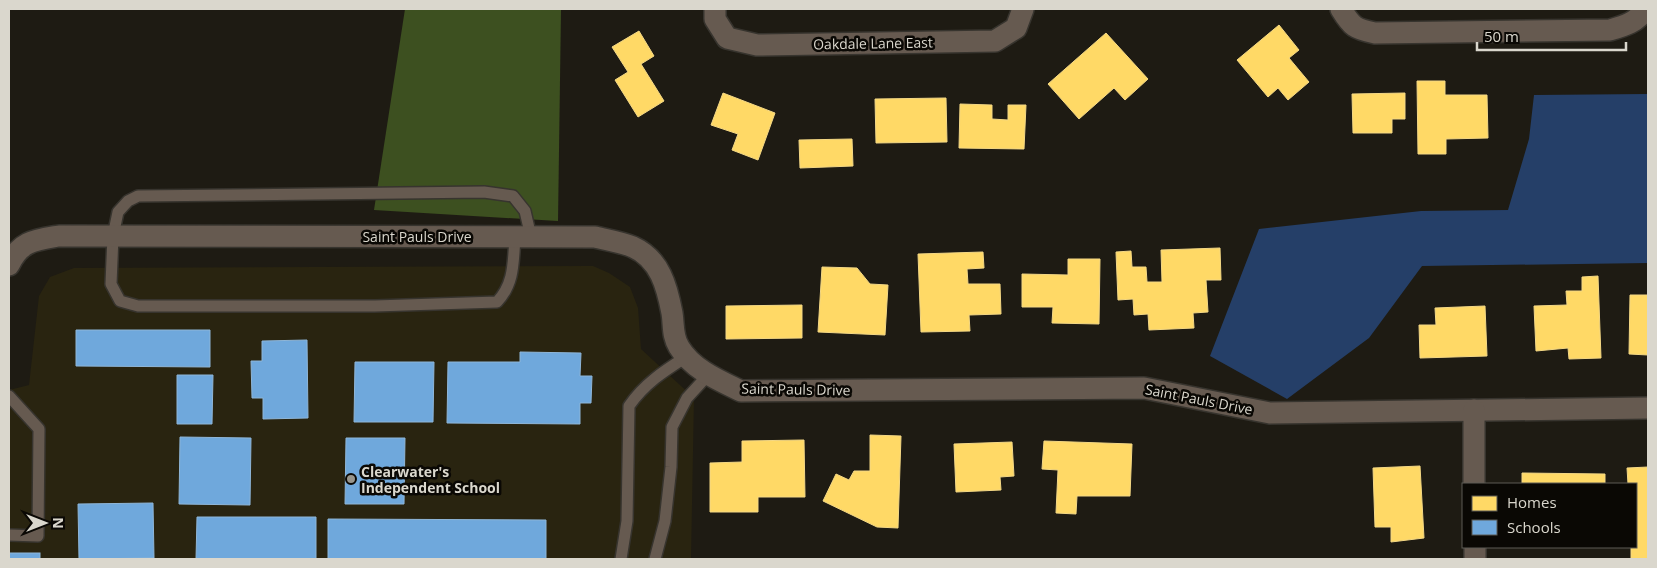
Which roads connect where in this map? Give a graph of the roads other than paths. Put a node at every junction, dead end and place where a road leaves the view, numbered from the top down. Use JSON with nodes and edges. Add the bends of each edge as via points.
{"nodes":[{"id":1,"x":715,"y":9,"type":"edge"},
{"id":2,"x":1645,"y":9,"type":"edge"},
{"id":3,"x":1344,"y":14,"type":"edge"},
{"id":4,"x":1020,"y":18,"type":"edge"},
{"id":5,"x":113,"y":236,"type":"junction"},
{"id":6,"x":523,"y":237,"type":"junction"},
{"id":7,"x":9,"y":265,"type":"edge"},
{"id":8,"x":686,"y":357,"type":"junction"},
{"id":9,"x":708,"y":375,"type":"junction"},
{"id":10,"x":9,"y":396,"type":"edge"},
{"id":11,"x":1648,"y":408,"type":"edge"},
{"id":12,"x":1474,"y":410,"type":"junction"},
{"id":13,"x":1474,"y":483,"type":"edge"},
{"id":14,"x":9,"y":535,"type":"edge"},
{"id":15,"x":621,"y":559,"type":"edge"},
{"id":16,"x":655,"y":559,"type":"edge"}],
"edges":[{"from":1,"to":4,"type":"street","name":"Oakdale Lane East","via":[[715,19],[728,38],[757,46],[995,41]]},
{"from":2,"to":3,"type":"street","via":[[1629,24],[1610,30],[1375,33],[1358,30]]},
{"from":5,"to":6,"type":"street","name":"Saint Pauls Drive"},
{"from":5,"to":6,"type":"lane","via":[[118,212],[138,196],[484,192],[513,196],[525,211]]},
{"from":5,"to":6,"type":"lane","via":[[112,284],[120,301],[138,306],[375,306],[497,302],[505,293]]},
{"from":5,"to":7,"type":"street","name":"Saint Pauls Drive","via":[[59,236],[31,241],[14,253]]},
{"from":6,"to":8,"type":"street","name":"Saint Pauls Drive","via":[[595,237],[634,248],[654,262],[665,282],[674,337]]},
{"from":8,"to":9,"type":"street","name":"Saint Pauls Drive"},
{"from":8,"to":15,"type":"lane","via":[[657,375],[629,406],[627,521]]},
{"from":9,"to":12,"type":"street","name":"Saint Pauls Drive","via":[[741,391],[1144,388],[1270,413]]},
{"from":9,"to":16,"type":"lane","via":[[687,398],[672,427],[665,521]]},
{"from":10,"to":14,"type":"lane","via":[[40,429],[38,536]]},
{"from":11,"to":12,"type":"street","name":"Saint Pauls Drive"},
{"from":12,"to":13,"type":"street"}]}
